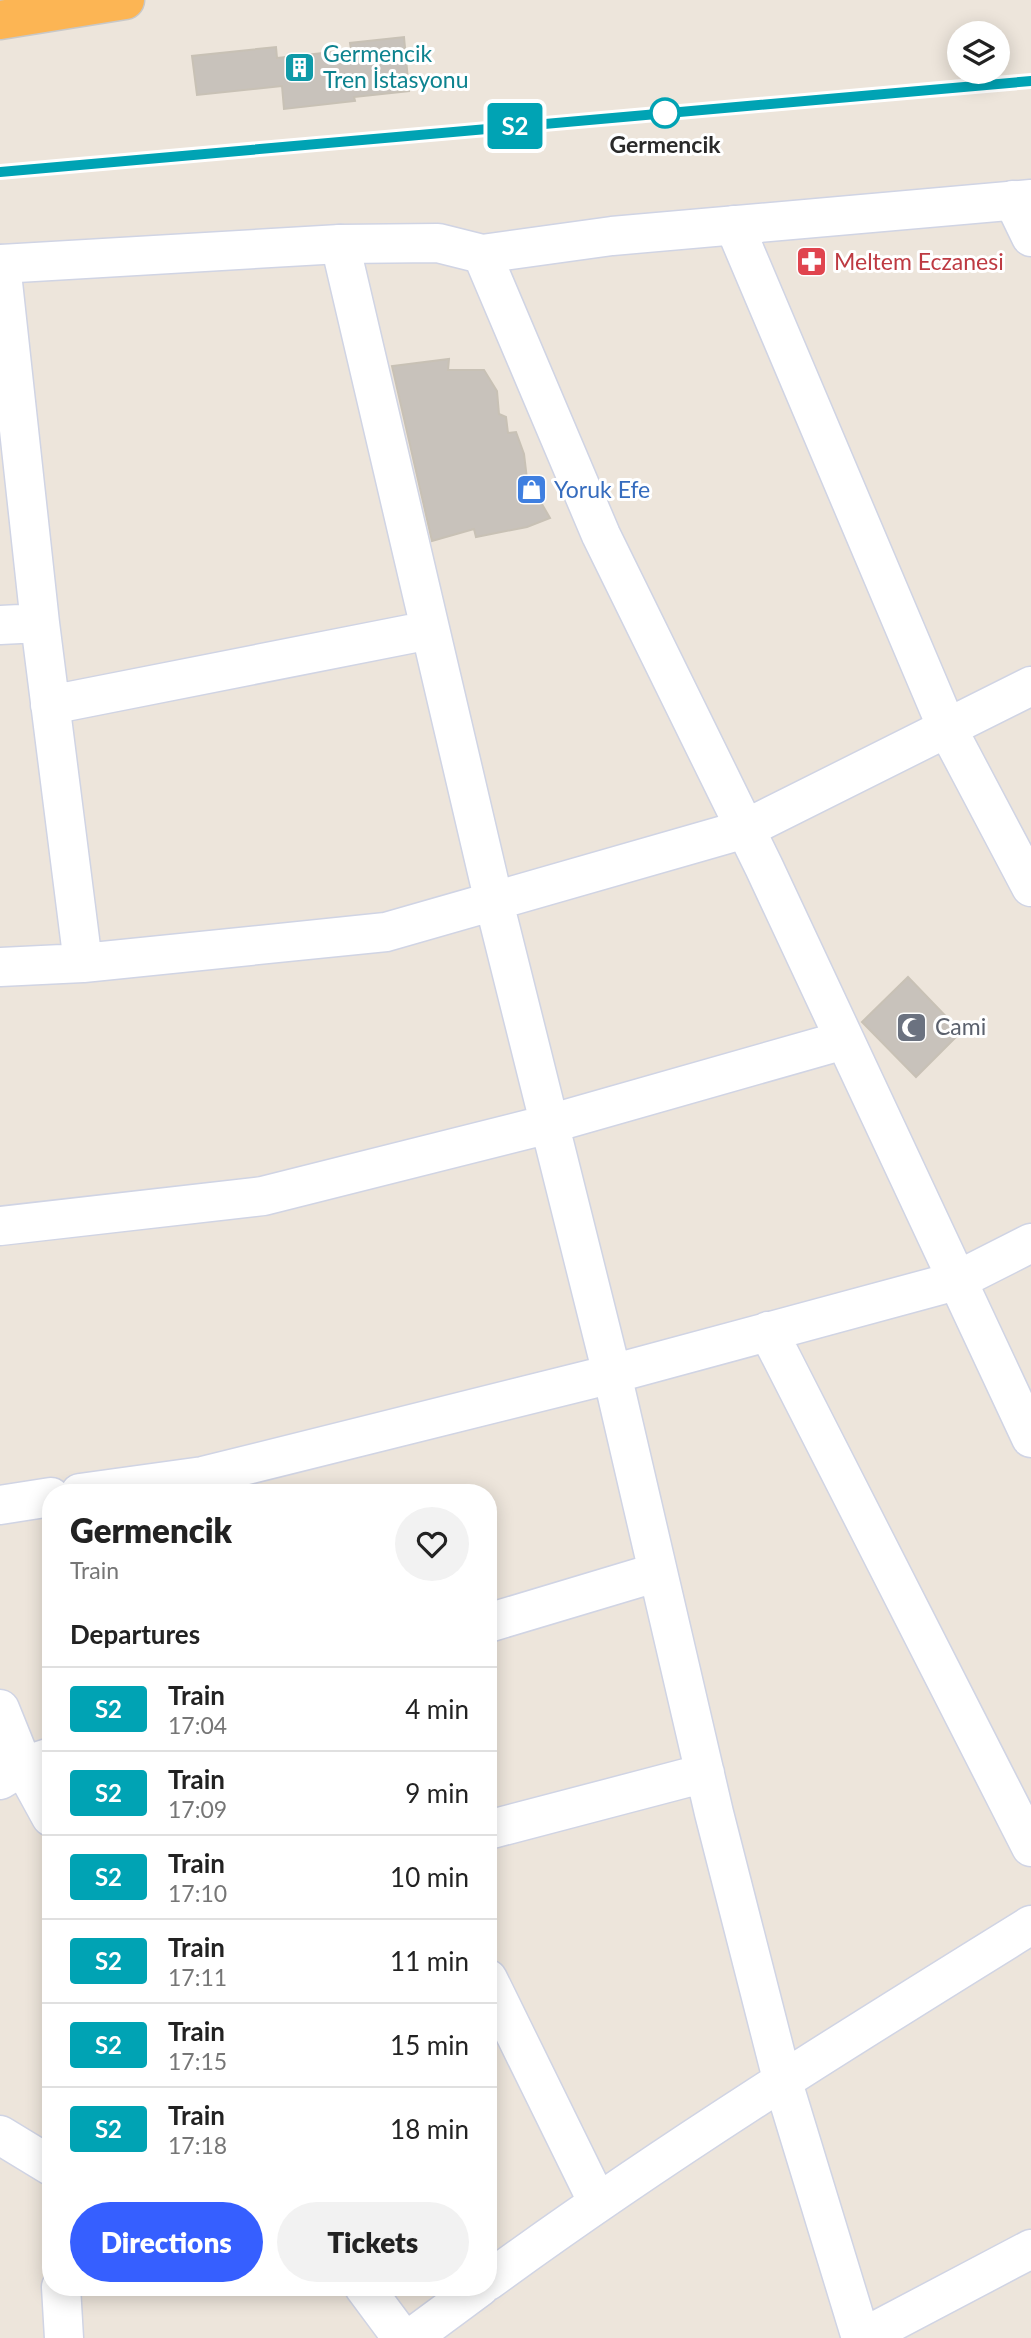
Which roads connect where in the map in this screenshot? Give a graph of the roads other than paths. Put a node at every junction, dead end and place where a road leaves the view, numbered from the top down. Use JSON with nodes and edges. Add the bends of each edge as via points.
{"nodes":[{"id":1,"x":125,"y":0,"type":"edge"},
{"id":2,"x":0,"y":20,"type":"edge"},
{"id":3,"x":1022,"y":199,"type":"edge"},
{"id":4,"x":734,"y":225,"type":"junction"},
{"id":5,"x":1031,"y":237,"type":"edge"},
{"id":6,"x":340,"y":244,"type":"junction"},
{"id":7,"x":482,"y":254,"type":"junction"},
{"id":8,"x":1,"y":264,"type":"edge"},
{"id":9,"x":40,"y":623,"type":"junction"},
{"id":10,"x":0,"y":625,"type":"edge"},
{"id":11,"x":430,"y":629,"type":"junction"},
{"id":12,"x":1031,"y":686,"type":"edge"},
{"id":13,"x":50,"y":705,"type":"junction"},
{"id":14,"x":947,"y":728,"type":"junction"},
{"id":15,"x":746,"y":829,"type":"junction"},
{"id":16,"x":1031,"y":887,"type":"edge"},
{"id":17,"x":494,"y":902,"type":"junction"},
{"id":18,"x":83,"y":962,"type":"junction"},
{"id":19,"x":0,"y":967,"type":"edge"},
{"id":20,"x":844,"y":1040,"type":"junction"},
{"id":21,"x":549,"y":1124,"type":"junction"},
{"id":22,"x":0,"y":1226,"type":"edge"},
{"id":23,"x":1031,"y":1243,"type":"edge"},
{"id":24,"x":956,"y":1281,"type":"junction"},
{"id":25,"x":768,"y":1331,"type":"junction"},
{"id":26,"x":612,"y":1374,"type":"junction"},
{"id":27,"x":1031,"y":1438,"type":"edge"},
{"id":28,"x":145,"y":1484,"type":"edge"},
{"id":29,"x":42,"y":1498,"type":"edge"},
{"id":30,"x":0,"y":1504,"type":"edge"},
{"id":31,"x":658,"y":1572,"type":"junction"},
{"id":32,"x":497,"y":1620,"type":"edge"},
{"id":33,"x":0,"y":1709,"type":"edge"},
{"id":34,"x":25,"y":1768,"type":"edge"},
{"id":35,"x":705,"y":1773,"type":"junction"},
{"id":36,"x":42,"y":1800,"type":"edge"},
{"id":37,"x":497,"y":1828,"type":"edge"},
{"id":38,"x":1031,"y":1847,"type":"edge"},
{"id":39,"x":1031,"y":1925,"type":"edge"},
{"id":40,"x":497,"y":1997,"type":"edge"},
{"id":41,"x":782,"y":2079,"type":"junction"},
{"id":42,"x":0,"y":2135,"type":"edge"},
{"id":43,"x":42,"y":2161,"type":"edge"},
{"id":44,"x":597,"y":2201,"type":"junction"},
{"id":45,"x":1031,"y":2249,"type":"edge"},
{"id":46,"x":497,"y":2274,"type":"edge"},
{"id":47,"x":62,"y":2296,"type":"edge"},
{"id":48,"x":371,"y":2296,"type":"edge"},
{"id":49,"x":468,"y":2296,"type":"edge"},
{"id":50,"x":64,"y":2338,"type":"edge"},
{"id":51,"x":402,"y":2338,"type":"edge"},
{"id":52,"x":411,"y":2338,"type":"edge"},
{"id":53,"x":862,"y":2338,"type":"edge"}],
"edges":[{"from":1,"to":2,"type":"highway"},
{"from":3,"to":4,"type":"street"},
{"from":3,"to":5,"type":"street"},
{"from":4,"to":7,"type":"street"},
{"from":4,"to":14,"type":"street"},
{"from":6,"to":7,"type":"street","via":[[438,243]]},
{"from":6,"to":8,"type":"street"},
{"from":6,"to":11,"type":"street"},
{"from":7,"to":15,"type":"street","via":[[601,535]]},
{"from":8,"to":9,"type":"street"},
{"from":9,"to":10,"type":"street"},
{"from":9,"to":13,"type":"street"},
{"from":11,"to":13,"type":"street"},
{"from":11,"to":17,"type":"street"},
{"from":12,"to":14,"type":"street"},
{"from":13,"to":18,"type":"street"},
{"from":14,"to":15,"type":"street"},
{"from":14,"to":16,"type":"street"},
{"from":15,"to":17,"type":"street"},
{"from":15,"to":20,"type":"street"},
{"from":17,"to":18,"type":"street","via":[[386,932]]},
{"from":17,"to":21,"type":"street"},
{"from":18,"to":19,"type":"street"},
{"from":20,"to":21,"type":"street"},
{"from":20,"to":24,"type":"street"},
{"from":21,"to":22,"type":"street","via":[[263,1196]]},
{"from":21,"to":26,"type":"street"},
{"from":23,"to":24,"type":"street"},
{"from":24,"to":25,"type":"street"},
{"from":24,"to":27,"type":"street"},
{"from":25,"to":26,"type":"street"},
{"from":25,"to":38,"type":"street"},
{"from":26,"to":28,"type":"street","via":[[202,1476]]},
{"from":26,"to":31,"type":"street"},
{"from":29,"to":30,"type":"street"},
{"from":31,"to":32,"type":"street"},
{"from":31,"to":35,"type":"street"},
{"from":33,"to":34,"type":"street"},
{"from":34,"to":36,"type":"street"},
{"from":35,"to":37,"type":"street"},
{"from":35,"to":41,"type":"street"},
{"from":39,"to":41,"type":"street"},
{"from":40,"to":44,"type":"street"},
{"from":41,"to":44,"type":"street"},
{"from":41,"to":53,"type":"street"},
{"from":42,"to":43,"type":"street"},
{"from":44,"to":46,"type":"street"},
{"from":45,"to":53,"type":"street"},
{"from":47,"to":50,"type":"street"},
{"from":48,"to":51,"type":"street"},
{"from":49,"to":52,"type":"street"}]}
